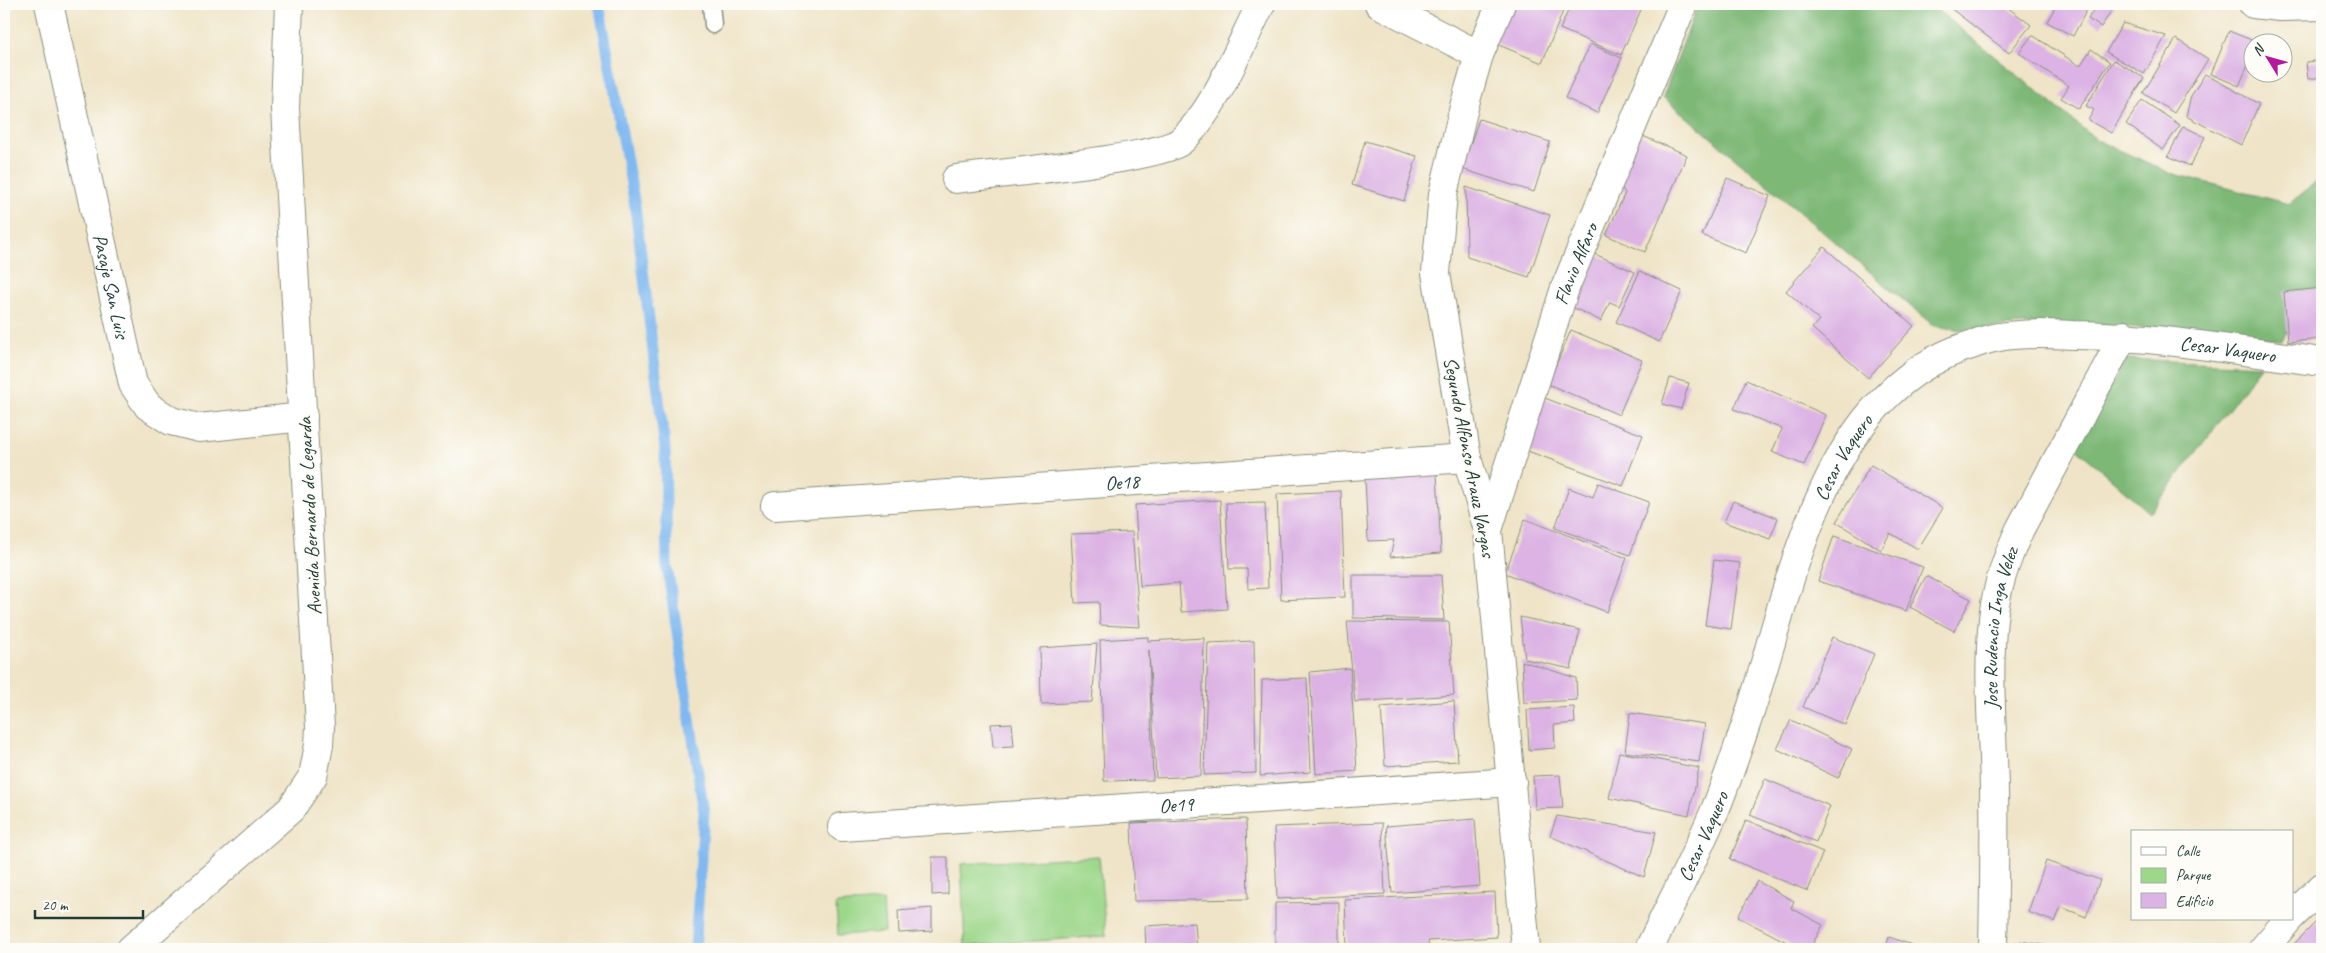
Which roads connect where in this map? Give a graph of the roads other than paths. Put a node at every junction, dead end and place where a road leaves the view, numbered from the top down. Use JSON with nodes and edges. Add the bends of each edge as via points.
{"nodes":[{"id":1,"x":49,"y":4,"type":"edge"},
{"id":2,"x":290,"y":4,"type":"edge"},
{"id":3,"x":711,"y":4,"type":"edge"},
{"id":4,"x":1261,"y":4,"type":"edge"},
{"id":5,"x":1379,"y":4,"type":"edge"},
{"id":6,"x":1501,"y":4,"type":"edge"},
{"id":7,"x":1683,"y":4,"type":"edge"},
{"id":8,"x":2253,"y":4,"type":"edge"},
{"id":9,"x":2322,"y":6,"type":"edge"},
{"id":10,"x":713,"y":25,"type":"dead end"},
{"id":11,"x":1479,"y":55,"type":"junction"},
{"id":12,"x":956,"y":179,"type":"dead end"},
{"id":13,"x":2124,"y":335,"type":"junction"},
{"id":14,"x":2322,"y":362,"type":"edge"},
{"id":15,"x":303,"y":417,"type":"junction"},
{"id":16,"x":1467,"y":458,"type":"junction"},
{"id":17,"x":776,"y":506,"type":"dead end"},
{"id":18,"x":1488,"y":530,"type":"junction"},
{"id":19,"x":1512,"y":782,"type":"junction"},
{"id":20,"x":842,"y":827,"type":"dead end"},
{"id":21,"x":2322,"y":887,"type":"edge"},
{"id":22,"x":2294,"y":914,"type":"edge"},
{"id":23,"x":2288,"y":920,"type":"edge"},
{"id":24,"x":134,"y":948,"type":"edge"},
{"id":25,"x":1526,"y":949,"type":"edge"},
{"id":26,"x":1649,"y":949,"type":"edge"},
{"id":27,"x":1994,"y":949,"type":"edge"},
{"id":28,"x":2263,"y":949,"type":"edge"}],
"edges":[{"from":1,"to":15,"type":"street","name":"Pasaje San Luis","via":[[133,384],[148,406],[171,421],[198,428]]},
{"from":2,"to":15,"type":"street","name":"Avenida Bernardo de Legarda","via":[[285,108]]},
{"from":3,"to":10,"type":"lane"},
{"from":4,"to":12,"type":"street","via":[[1209,106],[1180,142],[1145,154]]},
{"from":5,"to":11,"type":"street"},
{"from":6,"to":11,"type":"street","name":"Segundo Alfonso Arauz Vargas"},
{"from":7,"to":18,"type":"street","name":"Flavio Alfaro","via":[[1565,288]]},
{"from":8,"to":9,"type":"street"},
{"from":11,"to":16,"type":"street","name":"Segundo Alfonso Arauz Vargas","via":[[1443,194],[1436,273]]},
{"from":13,"to":14,"type":"street","name":"Cesar Vaquero"},
{"from":13,"to":26,"type":"street","name":"Cesar Vaquero","via":[[1998,337],[1956,349],[1913,373],[1894,388],[1871,415],[1835,467],[1815,510],[1796,559],[1746,726],[1716,808]]},
{"from":13,"to":27,"type":"street","name":"Jose Rudencio Inga Velez","via":[[2020,529],[1999,587],[1993,618],[1991,660],[1996,863]]},
{"from":15,"to":24,"type":"street","name":"Avenida Bernardo de Legarda","via":[[320,727],[320,745],[313,776],[292,809]]},
{"from":16,"to":17,"type":"street","name":"Oe18"},
{"from":16,"to":18,"type":"street","name":"Segundo Alfonso Arauz Vargas"},
{"from":18,"to":19,"type":"street","name":"Segundo Alfonso Arauz Vargas"},
{"from":19,"to":20,"type":"street","name":"Oe19"},
{"from":19,"to":25,"type":"street","name":"Segundo Alfonso Arauz Vargas"},
{"from":21,"to":22,"type":"street"},
{"from":23,"to":28,"type":"street"}]}
